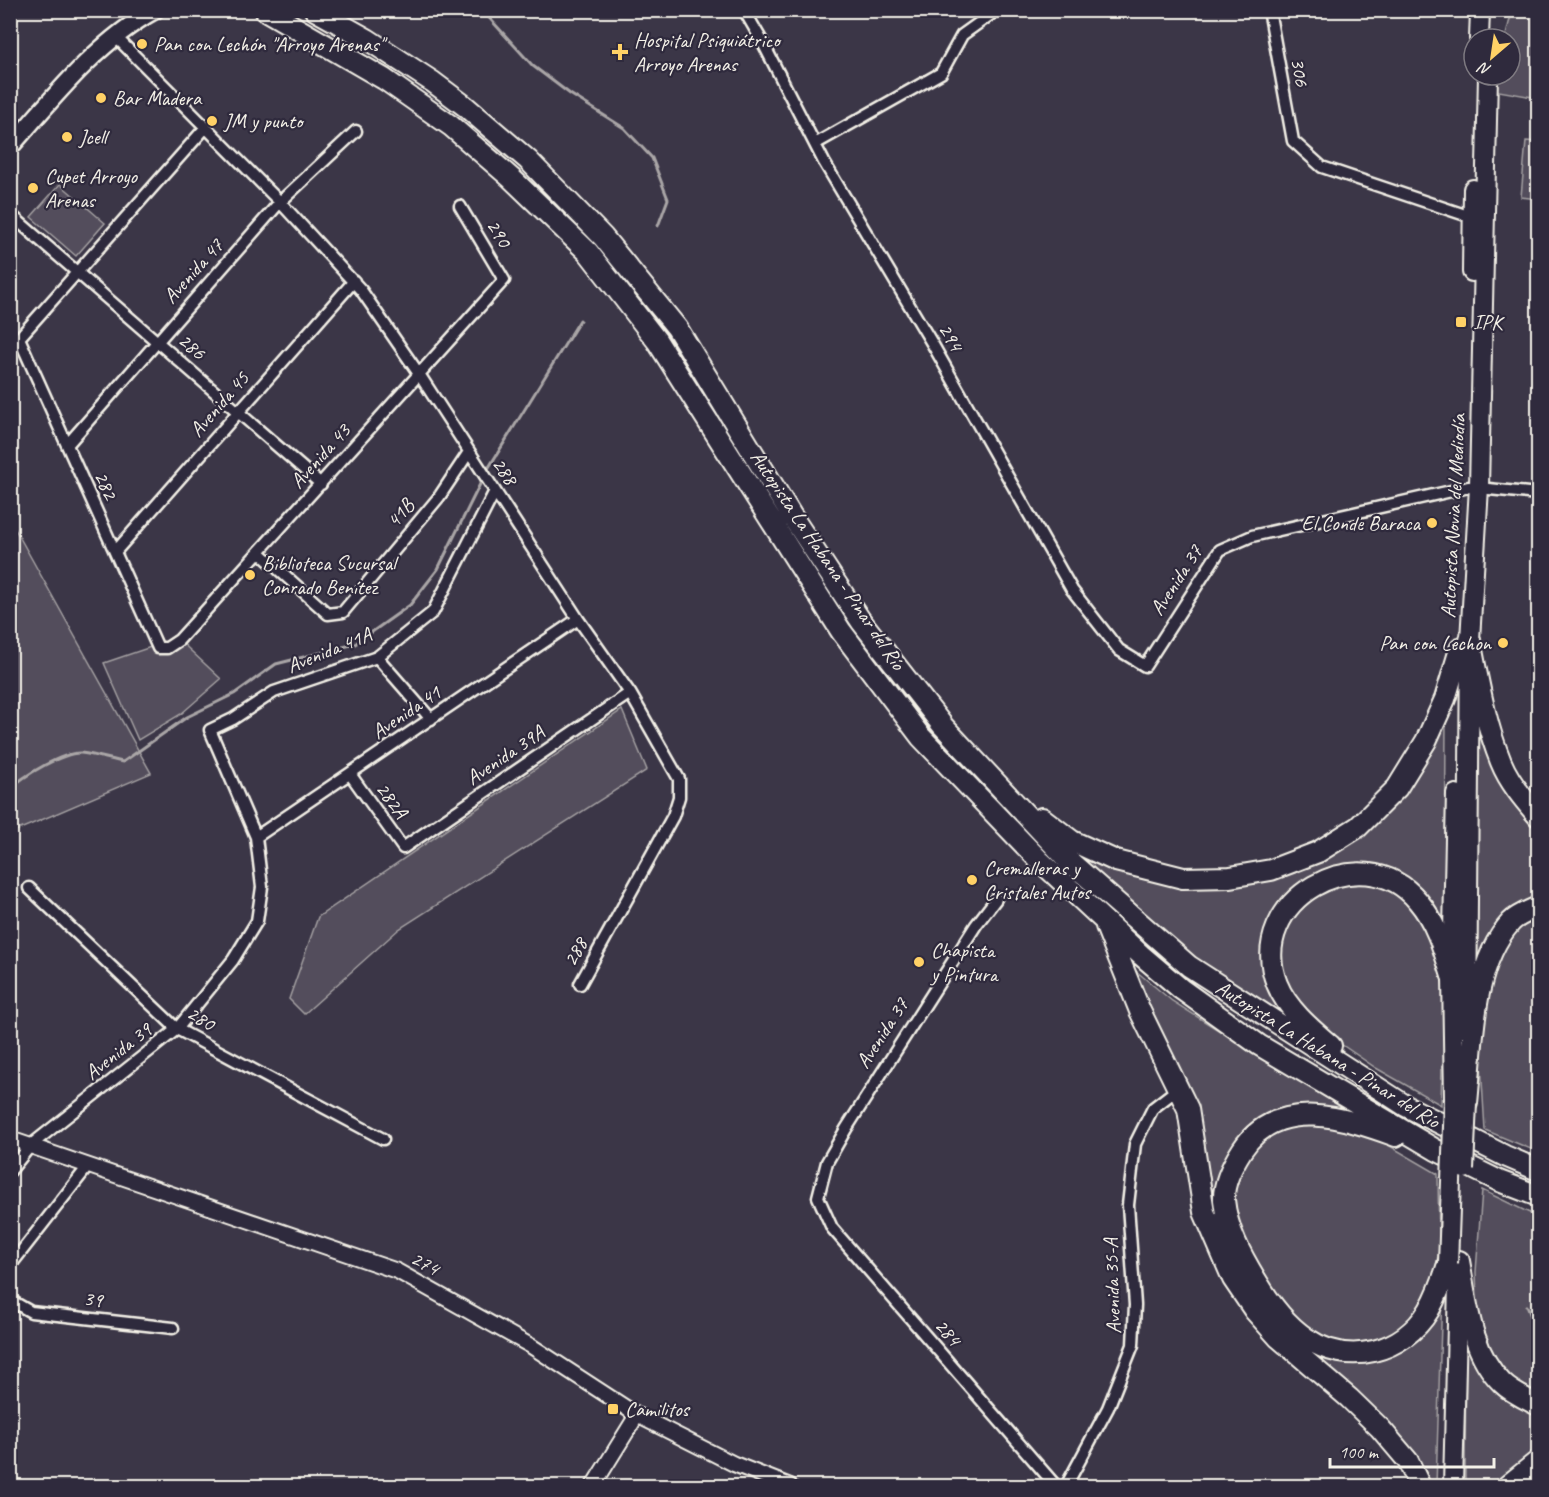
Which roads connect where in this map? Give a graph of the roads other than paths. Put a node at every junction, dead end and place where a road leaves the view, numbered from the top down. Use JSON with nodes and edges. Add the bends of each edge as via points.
{"nodes":[{"id":1,"x":155,"y":10,"type":"edge"},
{"id":2,"x":265,"y":10,"type":"edge"},
{"id":3,"x":315,"y":10,"type":"edge"},
{"id":4,"x":744,"y":10,"type":"edge"},
{"id":5,"x":997,"y":10,"type":"edge"},
{"id":6,"x":1269,"y":10,"type":"edge"},
{"id":7,"x":1480,"y":10,"type":"edge"},
{"id":8,"x":1490,"y":10,"type":"edge"},
{"id":9,"x":1479,"y":27,"type":"edge"},
{"id":10,"x":1489,"y":27,"type":"edge"},
{"id":11,"x":116,"y":38,"type":"junction"},
{"id":12,"x":1477,"y":87,"type":"edge"},
{"id":13,"x":1487,"y":87,"type":"edge"},
{"id":14,"x":206,"y":127,"type":"junction"},
{"id":15,"x":356,"y":131,"type":"dead end"},
{"id":16,"x":815,"y":144,"type":"junction"},
{"id":17,"x":10,"y":147,"type":"edge"},
{"id":18,"x":280,"y":202,"type":"junction"},
{"id":19,"x":460,"y":206,"type":"dead end"},
{"id":20,"x":10,"y":214,"type":"edge"},
{"id":21,"x":1478,"y":219,"type":"junction"},
{"id":22,"x":78,"y":272,"type":"junction"},
{"id":23,"x":504,"y":280,"type":"joint"},
{"id":24,"x":354,"y":281,"type":"junction"},
{"id":25,"x":157,"y":341,"type":"junction"},
{"id":26,"x":419,"y":374,"type":"junction"},
{"id":27,"x":238,"y":412,"type":"junction"},
{"id":28,"x":67,"y":445,"type":"junction"},
{"id":29,"x":469,"y":452,"type":"junction"},
{"id":30,"x":321,"y":484,"type":"junction"},
{"id":31,"x":1474,"y":487,"type":"junction"},
{"id":32,"x":495,"y":491,"type":"junction"},
{"id":33,"x":1539,"y":494,"type":"edge"},
{"id":34,"x":115,"y":552,"type":"junction"},
{"id":35,"x":260,"y":552,"type":"junction"},
{"id":36,"x":578,"y":620,"type":"junction"},
{"id":37,"x":1465,"y":644,"type":"junction"},
{"id":38,"x":158,"y":648,"type":"joint"},
{"id":39,"x":377,"y":657,"type":"junction"},
{"id":40,"x":1145,"y":666,"type":"joint"},
{"id":41,"x":630,"y":693,"type":"junction"},
{"id":42,"x":431,"y":719,"type":"junction"},
{"id":43,"x":943,"y":726,"type":"junction"},
{"id":44,"x":350,"y":774,"type":"junction"},
{"id":45,"x":1539,"y":816,"type":"edge"},
{"id":46,"x":256,"y":837,"type":"junction"},
{"id":47,"x":403,"y":848,"type":"joint"},
{"id":48,"x":29,"y":888,"type":"dead end"},
{"id":49,"x":996,"y":899,"type":"dead end"},
{"id":50,"x":1539,"y":907,"type":"edge"},
{"id":51,"x":1104,"y":921,"type":"junction"},
{"id":52,"x":1452,"y":976,"type":"junction"},
{"id":53,"x":580,"y":984,"type":"dead end"},
{"id":54,"x":177,"y":1029,"type":"junction"},
{"id":55,"x":1179,"y":1088,"type":"junction"},
{"id":56,"x":1460,"y":1101,"type":"junction"},
{"id":57,"x":1406,"y":1106,"type":"junction"},
{"id":58,"x":10,"y":1139,"type":"edge"},
{"id":59,"x":383,"y":1139,"type":"dead end"},
{"id":60,"x":31,"y":1145,"type":"junction"},
{"id":61,"x":1436,"y":1150,"type":"junction"},
{"id":62,"x":89,"y":1165,"type":"junction"},
{"id":63,"x":1539,"y":1168,"type":"edge"},
{"id":64,"x":10,"y":1171,"type":"edge"},
{"id":65,"x":1499,"y":1181,"type":"junction"},
{"id":66,"x":1539,"y":1196,"type":"edge"},
{"id":67,"x":819,"y":1197,"type":"joint"},
{"id":68,"x":1539,"y":1205,"type":"edge"},
{"id":69,"x":1454,"y":1262,"type":"junction"},
{"id":70,"x":10,"y":1266,"type":"edge"},
{"id":71,"x":10,"y":1300,"type":"edge"},
{"id":72,"x":173,"y":1328,"type":"dead end"},
{"id":73,"x":1539,"y":1405,"type":"edge"},
{"id":74,"x":637,"y":1415,"type":"junction"},
{"id":75,"x":1539,"y":1461,"type":"edge"},
{"id":76,"x":593,"y":1486,"type":"edge"},
{"id":77,"x":790,"y":1486,"type":"edge"},
{"id":78,"x":1056,"y":1486,"type":"edge"},
{"id":79,"x":1066,"y":1486,"type":"edge"},
{"id":80,"x":1420,"y":1486,"type":"edge"},
{"id":81,"x":1441,"y":1486,"type":"edge"},
{"id":82,"x":1453,"y":1486,"type":"edge"},
{"id":83,"x":1507,"y":1486,"type":"edge"}],
"edges":[{"from":1,"to":11,"type":"main road"},
{"from":2,"to":51,"type":"highway","name":"Autopista La Habana - Pinar del Río","via":[[384,79],[451,126],[511,177],[588,252],[657,341],[841,631],[921,737]]},
{"from":3,"to":43,"type":"highway","name":"Autopista La Habana - Pinar del Río","via":[[367,39],[465,106],[528,160],[603,237],[677,328],[861,621]]},
{"from":4,"to":16,"type":"street","name":"294"},
{"from":5,"to":16,"type":"street","via":[[962,35],[941,73]]},
{"from":6,"to":21,"type":"street","name":"306","via":[[1293,141],[1322,167]]},
{"from":7,"to":9,"type":"highway"},
{"from":8,"to":10,"type":"highway"},
{"from":11,"to":14,"type":"street","name":"288"},
{"from":11,"to":17,"type":"main road","via":[[63,87]]},
{"from":12,"to":21,"type":"highway","name":"Autopista Novia del Mediodía"},
{"from":13,"to":21,"type":"highway","name":"Autopista Novia del Mediodía"},
{"from":14,"to":18,"type":"street","name":"288"},
{"from":14,"to":22,"type":"street"},
{"from":15,"to":18,"type":"street","name":"Avenida 47"},
{"from":16,"to":40,"type":"street","name":"294","via":[[1072,590],[1119,650]]},
{"from":18,"to":24,"type":"street","name":"288"},
{"from":18,"to":25,"type":"street","name":"Avenida 47"},
{"from":19,"to":23,"type":"street","name":"290"},
{"from":20,"to":22,"type":"street","name":"286"},
{"from":21,"to":31,"type":"highway","name":"Autopista Novia del Mediodía"},
{"from":22,"to":25,"type":"street","name":"286"},
{"from":22,"to":28,"type":"street","name":"282","via":[[19,338]]},
{"from":23,"to":26,"type":"street","name":"Avenida 43"},
{"from":24,"to":26,"type":"street","name":"288"},
{"from":24,"to":27,"type":"street","name":"Avenida 45"},
{"from":25,"to":27,"type":"street","name":"286"},
{"from":25,"to":28,"type":"street","name":"Avenida 47"},
{"from":26,"to":29,"type":"street","name":"288"},
{"from":26,"to":30,"type":"street","name":"Avenida 43"},
{"from":27,"to":30,"type":"street","name":"286"},
{"from":27,"to":34,"type":"street","name":"Avenida 45"},
{"from":28,"to":34,"type":"street","name":"282"},
{"from":29,"to":32,"type":"street","name":"288"},
{"from":29,"to":35,"type":"street","name":"41B","via":[[439,497],[344,612],[328,614]]},
{"from":30,"to":35,"type":"street","name":"Avenida 43"},
{"from":31,"to":33,"type":"street","name":"Avenida 37"},
{"from":31,"to":37,"type":"highway","name":"Autopista Novia del Mediodía"},
{"from":31,"to":40,"type":"street","name":"Avenida 37","via":[[1252,536],[1220,550]]},
{"from":32,"to":36,"type":"street","name":"288"},
{"from":32,"to":39,"type":"street","name":"Avenida 41A","via":[[433,612]]},
{"from":34,"to":38,"type":"street","name":"282"},
{"from":35,"to":38,"type":"street","name":"Avenida 43","via":[[178,640],[167,648]]},
{"from":36,"to":41,"type":"street","name":"288"},
{"from":36,"to":42,"type":"street","name":"Avenida 41"},
{"from":37,"to":43,"type":"highway","via":[[1426,741],[1397,788],[1358,827],[1318,852],[1271,870],[1230,878],[1183,878],[1116,861],[1072,841],[1038,815]]},
{"from":37,"to":45,"type":"highway","via":[[1501,763]]},
{"from":37,"to":52,"type":"highway","name":"Autopista Novia del Mediodía"},
{"from":37,"to":56,"type":"highway","name":"Autopista Novia del Mediodía"},
{"from":39,"to":42,"type":"street"},
{"from":39,"to":46,"type":"street","name":"Avenida 41A","via":[[274,693],[210,730]]},
{"from":41,"to":47,"type":"street","name":"Avenida 39A"},
{"from":41,"to":53,"type":"street","name":"288","via":[[679,779],[680,797],[674,816]]},
{"from":42,"to":44,"type":"street","name":"Avenida 41"},
{"from":43,"to":57,"type":"highway","name":"Autopista La Habana - Pinar del Río","via":[[1068,860],[1189,966]]},
{"from":44,"to":46,"type":"street","name":"Avenida 41"},
{"from":44,"to":47,"type":"street","name":"282A"},
{"from":46,"to":54,"type":"street","name":"Avenida 39","via":[[262,887],[257,921],[233,960]]},
{"from":48,"to":54,"type":"street","name":"280"},
{"from":49,"to":67,"type":"street","name":"Avenida 37","via":[[826,1162]]},
{"from":50,"to":56,"type":"highway","via":[[1511,921],[1483,970]]},
{"from":51,"to":55,"type":"highway","via":[[1140,1011]]},
{"from":51,"to":61,"type":"highway","name":"Autopista La Habana - Pinar del Río","via":[[1181,989],[1259,1045]]},
{"from":52,"to":56,"type":"highway","name":"Autopista Novia del Mediodía"},
{"from":52,"to":57,"type":"highway","via":[[1432,921],[1418,900],[1385,878],[1351,874],[1315,883],[1283,914],[1274,937],[1272,962],[1277,985],[1293,1010]]},
{"from":54,"to":59,"type":"street","name":"280"},
{"from":54,"to":60,"type":"street","name":"Avenida 39"},
{"from":55,"to":79,"type":"street","name":"Avenida 35-A","via":[[1153,1108],[1135,1143],[1128,1205],[1135,1305],[1133,1345],[1107,1408]]},
{"from":55,"to":80,"type":"highway","via":[[1188,1109],[1204,1212],[1233,1279],[1279,1338],[1380,1428],[1408,1461]]},
{"from":56,"to":69,"type":"highway","bridge":true},
{"from":57,"to":63,"type":"highway","name":"Autopista La Habana - Pinar del Río","via":[[1505,1156]]},
{"from":58,"to":60,"type":"street","name":"274"},
{"from":60,"to":62,"type":"street","name":"274"},
{"from":60,"to":64,"type":"street","name":"Avenida 39"},
{"from":61,"to":65,"type":"highway","name":"Autopista La Habana - Pinar del Río"},
{"from":61,"to":69,"type":"highway","via":[[1338,1119],[1289,1117],[1274,1122],[1249,1140],[1233,1164],[1224,1199],[1241,1256],[1263,1291],[1283,1319],[1307,1339],[1330,1350],[1376,1352],[1393,1346],[1428,1311]]},
{"from":62,"to":70,"type":"street"},
{"from":62,"to":74,"type":"street","name":"274","via":[[397,1271],[531,1346]]},
{"from":65,"to":66,"type":"highway","name":"Autopista La Habana - Pinar del Río"},
{"from":65,"to":68,"type":"highway"},
{"from":67,"to":78,"type":"street","name":"284","via":[[832,1228]]},
{"from":69,"to":73,"type":"highway","via":[[1480,1352],[1503,1384]]},
{"from":69,"to":81,"type":"highway"},
{"from":69,"to":82,"type":"highway"},
{"from":71,"to":72,"type":"street","name":"39","via":[[31,1312]]},
{"from":74,"to":76,"type":"street"},
{"from":74,"to":77,"type":"street","name":"274","via":[[734,1464]]},
{"from":75,"to":83,"type":"highway"}]}
